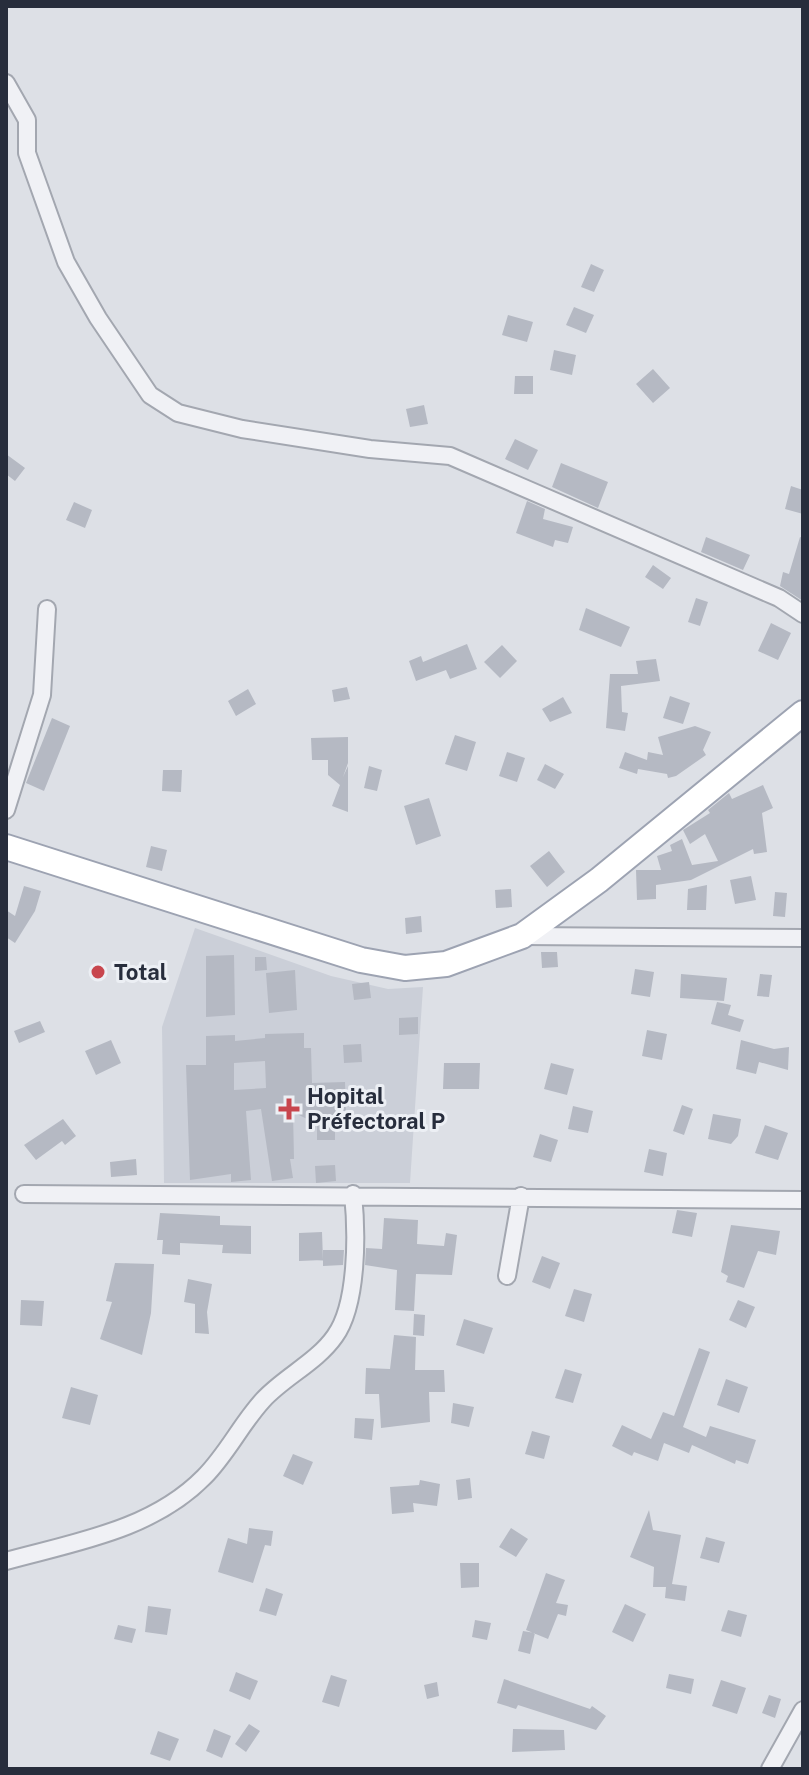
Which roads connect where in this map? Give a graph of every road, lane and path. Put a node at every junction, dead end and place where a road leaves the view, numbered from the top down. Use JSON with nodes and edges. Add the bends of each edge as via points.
{"nodes":[{"id":1,"x":6,"y":83,"type":"edge"},
{"id":2,"x":47,"y":609,"type":"dead end"},
{"id":3,"x":803,"y":614,"type":"edge"},
{"id":4,"x":803,"y":713,"type":"edge"},
{"id":5,"x":6,"y":810,"type":"edge"},
{"id":6,"x":6,"y":847,"type":"edge"},
{"id":7,"x":522,"y":936,"type":"junction"},
{"id":8,"x":803,"y":938,"type":"edge"},
{"id":9,"x":24,"y":1194,"type":"dead end"},
{"id":10,"x":353,"y":1194,"type":"junction"},
{"id":11,"x":521,"y":1196,"type":"junction"},
{"id":12,"x":803,"y":1200,"type":"edge"},
{"id":13,"x":507,"y":1276,"type":"dead end"},
{"id":14,"x":6,"y":1561,"type":"edge"},
{"id":15,"x":803,"y":1710,"type":"edge"},
{"id":16,"x":770,"y":1769,"type":"edge"}],
"edges":[{"from":1,"to":3,"type":"street","via":[[27,120],[27,153],[66,262],[150,395],[178,413],[242,429],[450,456],[779,598]]},
{"from":2,"to":5,"type":"street","via":[[42,695]]},
{"from":4,"to":7,"type":"main road","via":[[599,880]]},
{"from":6,"to":7,"type":"main road","via":[[376,963],[405,968],[446,964]]},
{"from":7,"to":8,"type":"street"},
{"from":9,"to":10,"type":"street"},
{"from":10,"to":11,"type":"street"},
{"from":10,"to":14,"type":"street","via":[[347,1315],[334,1338],[264,1399],[203,1478],[169,1508],[143,1520]]},
{"from":11,"to":12,"type":"street"},
{"from":11,"to":13,"type":"street"},
{"from":15,"to":16,"type":"street"}]}
